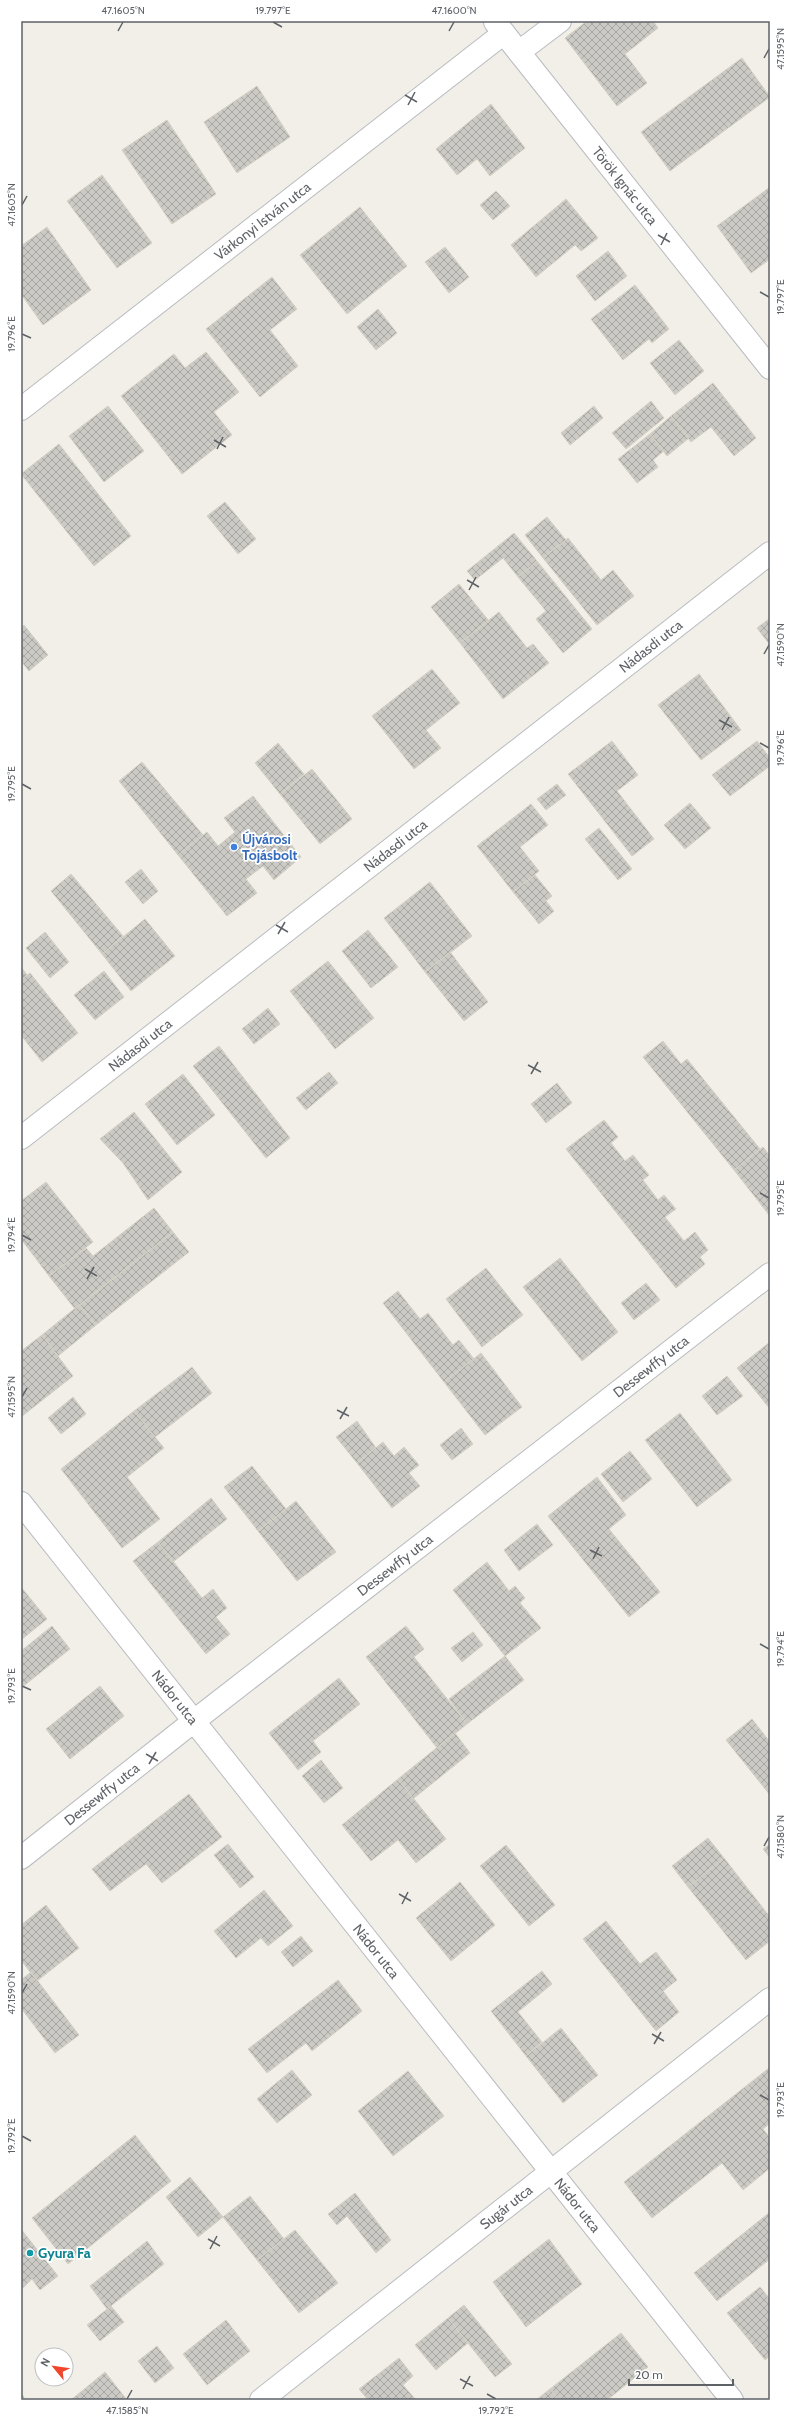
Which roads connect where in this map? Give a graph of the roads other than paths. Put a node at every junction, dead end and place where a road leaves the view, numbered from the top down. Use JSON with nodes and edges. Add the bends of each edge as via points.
{"nodes":[{"id":1,"x":560,"y":21,"type":"edge"},
{"id":2,"x":499,"y":27,"type":"edge"},
{"id":3,"x":519,"y":52,"type":"junction"},
{"id":4,"x":770,"y":368,"type":"edge"},
{"id":5,"x":21,"y":410,"type":"edge"},
{"id":6,"x":770,"y":552,"type":"edge"},
{"id":7,"x":21,"y":1138,"type":"edge"},
{"id":8,"x":770,"y":1274,"type":"edge"},
{"id":9,"x":21,"y":1504,"type":"edge"},
{"id":10,"x":194,"y":1721,"type":"junction"},
{"id":11,"x":21,"y":1858,"type":"edge"},
{"id":12,"x":770,"y":1999,"type":"edge"},
{"id":13,"x":550,"y":2170,"type":"junction"},
{"id":14,"x":262,"y":2400,"type":"edge"},
{"id":15,"x":732,"y":2400,"type":"edge"}],
"edges":[{"from":1,"to":3,"type":"street"},
{"from":2,"to":3,"type":"street","name":"Török Ignác utca"},
{"from":2,"to":5,"type":"street","name":"Várkonyi István utca"},
{"from":3,"to":4,"type":"street","name":"Török Ignác utca"},
{"from":6,"to":7,"type":"street","name":"Nádasdi utca"},
{"from":8,"to":10,"type":"street","name":"Dessewffy utca"},
{"from":9,"to":10,"type":"street","name":"Nádor utca"},
{"from":10,"to":11,"type":"street","name":"Dessewffy utca"},
{"from":10,"to":13,"type":"street","name":"Nádor utca"},
{"from":12,"to":13,"type":"street","name":"Sugár utca"},
{"from":13,"to":14,"type":"street","name":"Sugár utca"},
{"from":13,"to":15,"type":"street","name":"Nádor utca"}]}
